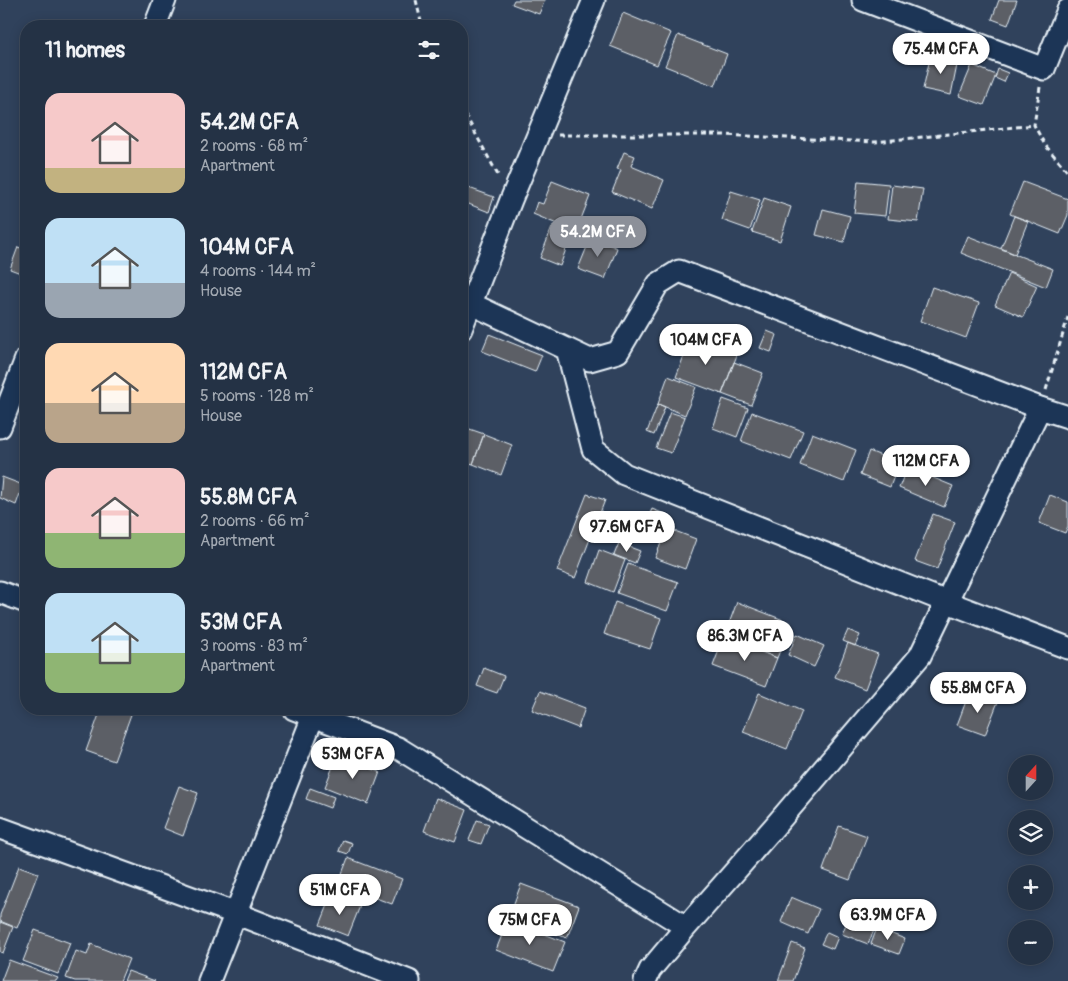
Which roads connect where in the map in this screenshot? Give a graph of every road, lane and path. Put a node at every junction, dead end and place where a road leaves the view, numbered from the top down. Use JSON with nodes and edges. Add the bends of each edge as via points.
{"nodes":[{"id":1,"x":165,"y":0,"type":"edge"},
{"id":2,"x":416,"y":0,"type":"edge"},
{"id":3,"x":594,"y":0,"type":"edge"},
{"id":4,"x":863,"y":0,"type":"edge"},
{"id":5,"x":1068,"y":10,"type":"edge"},
{"id":6,"x":157,"y":20,"type":"edge"},
{"id":7,"x":421,"y":20,"type":"edge"},
{"id":8,"x":1044,"y":69,"type":"junction"},
{"id":9,"x":468,"y":120,"type":"edge"},
{"id":10,"x":1034,"y":124,"type":"junction"},
{"id":11,"x":538,"y":135,"type":"junction"},
{"id":12,"x":1068,"y":172,"type":"edge"},
{"id":13,"x":511,"y":200,"type":"junction"},
{"id":14,"x":468,"y":296,"type":"edge"},
{"id":15,"x":468,"y":301,"type":"edge"},
{"id":16,"x":1068,"y":317,"type":"edge"},
{"id":17,"x":567,"y":349,"type":"junction"},
{"id":18,"x":20,"y":375,"type":"edge"},
{"id":19,"x":1040,"y":408,"type":"junction"},
{"id":20,"x":1068,"y":417,"type":"edge"},
{"id":21,"x":0,"y":427,"type":"edge"},
{"id":22,"x":0,"y":592,"type":"edge"},
{"id":23,"x":20,"y":600,"type":"edge"},
{"id":24,"x":947,"y":602,"type":"junction"},
{"id":25,"x":1068,"y":648,"type":"edge"},
{"id":26,"x":306,"y":715,"type":"edge"},
{"id":27,"x":317,"y":715,"type":"edge"},
{"id":28,"x":0,"y":828,"type":"edge"},
{"id":29,"x":237,"y":914,"type":"junction"},
{"id":30,"x":686,"y":927,"type":"junction"},
{"id":31,"x":210,"y":981,"type":"edge"},
{"id":32,"x":409,"y":981,"type":"edge"},
{"id":33,"x":645,"y":981,"type":"edge"}],
"edges":[{"from":1,"to":6,"type":"street"},
{"from":2,"to":7,"type":"path"},
{"from":3,"to":11,"type":"street"},
{"from":4,"to":8,"type":"street"},
{"from":5,"to":8,"type":"street"},
{"from":8,"to":10,"type":"path"},
{"from":9,"to":13,"type":"path"},
{"from":10,"to":11,"type":"path","via":[[875,142],[724,134]]},
{"from":10,"to":12,"type":"path","via":[[1045,145]]},
{"from":11,"to":13,"type":"street"},
{"from":13,"to":14,"type":"street"},
{"from":15,"to":17,"type":"street"},
{"from":16,"to":19,"type":"path"},
{"from":17,"to":19,"type":"street","via":[[590,360],[618,352],[658,284],[679,271]]},
{"from":17,"to":24,"type":"street","via":[[593,449],[624,474]]},
{"from":18,"to":21,"type":"street"},
{"from":19,"to":20,"type":"street"},
{"from":19,"to":24,"type":"street"},
{"from":22,"to":23,"type":"street"},
{"from":24,"to":25,"type":"street"},
{"from":24,"to":30,"type":"street","via":[[920,656]]},
{"from":26,"to":29,"type":"street"},
{"from":27,"to":30,"type":"street","via":[[398,748]]},
{"from":28,"to":29,"type":"street"},
{"from":29,"to":31,"type":"street"},
{"from":29,"to":32,"type":"street"},
{"from":30,"to":33,"type":"street","via":[[650,970]]}]}
